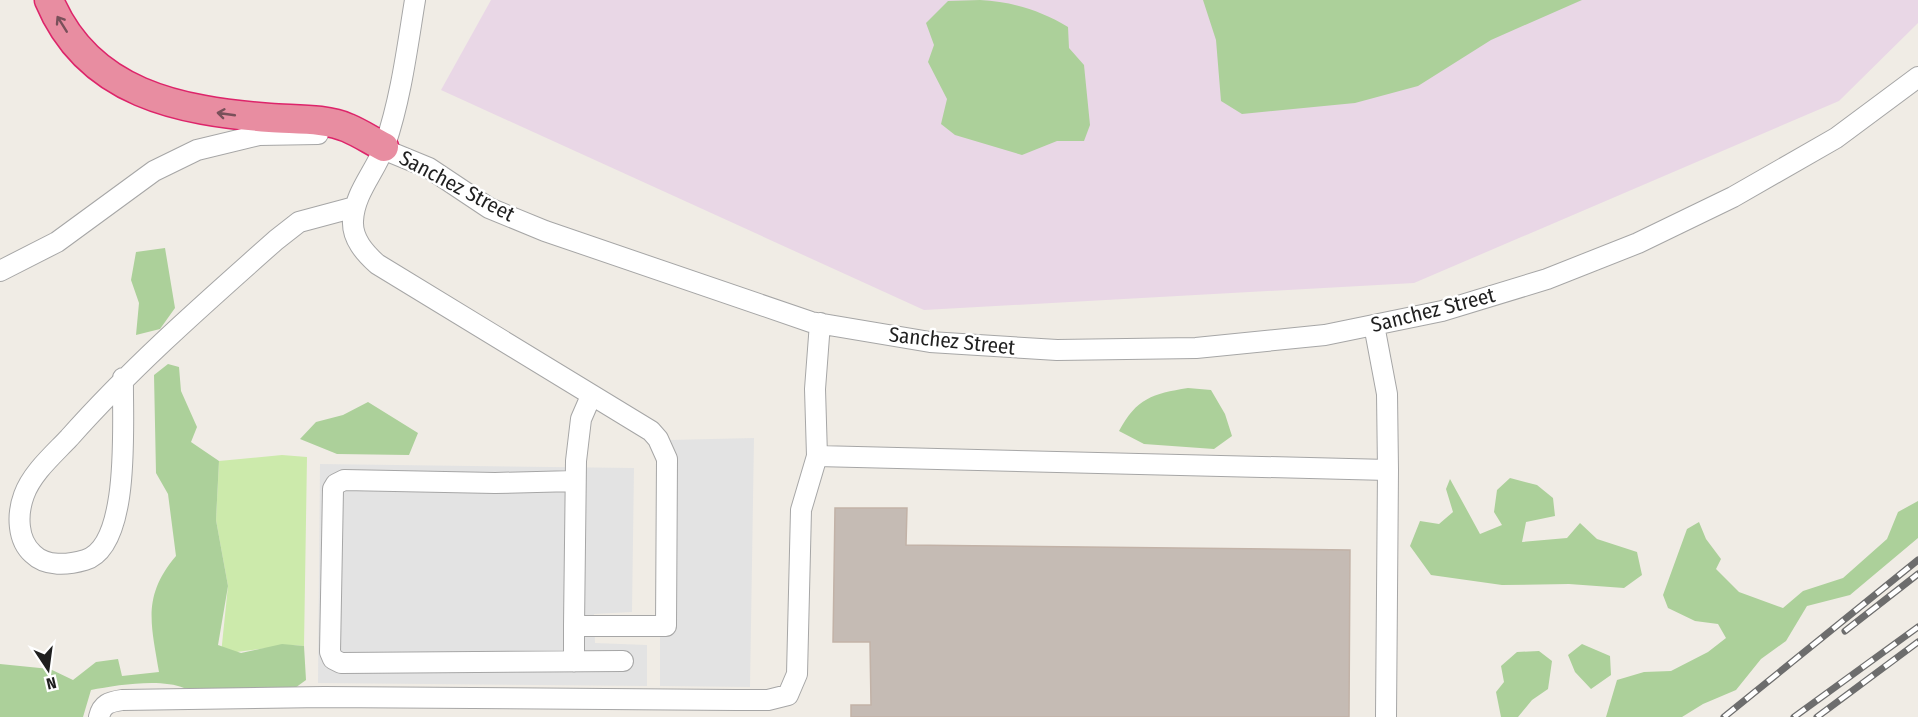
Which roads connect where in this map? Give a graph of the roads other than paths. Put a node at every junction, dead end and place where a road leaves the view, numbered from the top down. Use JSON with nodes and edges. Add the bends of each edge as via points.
{"nodes":[{"id":1,"x":49,"y":0,"type":"edge"},
{"id":2,"x":415,"y":0,"type":"edge"},
{"id":3,"x":1918,"y":77,"type":"edge"},
{"id":4,"x":384,"y":147,"type":"junction"},
{"id":5,"x":355,"y":207,"type":"junction"},
{"id":6,"x":0,"y":271,"type":"edge"},
{"id":7,"x":820,"y":323,"type":"junction"},
{"id":8,"x":1374,"y":325,"type":"junction"},
{"id":9,"x":123,"y":378,"type":"junction"},
{"id":10,"x":591,"y":396,"type":"junction"},
{"id":11,"x":817,"y":456,"type":"junction"},
{"id":12,"x":1388,"y":470,"type":"junction"},
{"id":13,"x":575,"y":482,"type":"junction"},
{"id":14,"x":574,"y":626,"type":"junction"},
{"id":15,"x":623,"y":661,"type":"dead end"},
{"id":16,"x":574,"y":662,"type":"junction"},
{"id":17,"x":99,"y":717,"type":"edge"},
{"id":18,"x":1386,"y":717,"type":"edge"}],
"edges":[{"from":4,"to":1,"type":"highway","one_way":true,"via":[[346,127],[184,107],[136,92],[103,71],[83,52]]},
{"from":2,"to":4,"type":"street","via":[[401,90]]},
{"from":3,"to":8,"type":"street","name":"Sanchez Street","via":[[1836,138],[1733,197],[1638,243],[1548,279],[1442,311]]},
{"from":4,"to":5,"type":"street"},
{"from":4,"to":6,"type":"street","name":"Sanchez Street","via":[[337,135],[299,133],[259,135],[197,150],[153,171],[57,242]]},
{"from":4,"to":7,"type":"street","name":"Sanchez Street","via":[[429,168],[489,208],[545,231]]},
{"from":5,"to":9,"type":"street","via":[[299,222]]},
{"from":5,"to":10,"type":"street","via":[[352,224],[356,238],[377,264]]},
{"from":7,"to":8,"type":"street","name":"Sanchez Street","via":[[930,342],[1058,350],[1196,348],[1325,335]]},
{"from":7,"to":11,"type":"street","via":[[815,389]]},
{"from":8,"to":12,"type":"street","via":[[1387,394]]},
{"from":9,"to":9,"type":"street","via":[[35,475],[24,495],[19,517],[21,537],[33,555],[48,563],[87,560],[102,550],[111,532],[121,476]]},
{"from":10,"to":13,"type":"street","via":[[578,436]]},
{"from":10,"to":14,"type":"street","via":[[651,431],[667,459],[666,626]]},
{"from":11,"to":12,"type":"street"},
{"from":11,"to":17,"type":"street","via":[[801,510],[797,674],[788,695],[768,700],[122,699],[101,708]]},
{"from":12,"to":18,"type":"street"},
{"from":13,"to":14,"type":"street"},
{"from":13,"to":16,"type":"street","via":[[344,480],[336,484],[330,652],[341,663]]},
{"from":14,"to":16,"type":"street"},
{"from":15,"to":16,"type":"street"}]}
